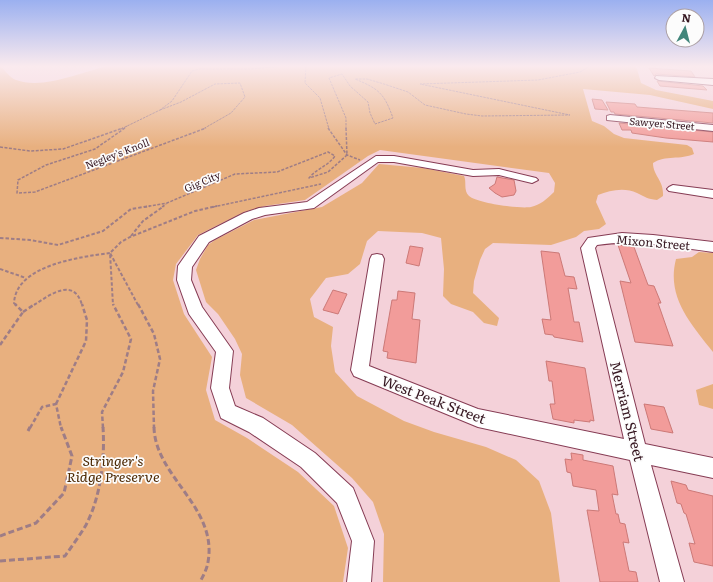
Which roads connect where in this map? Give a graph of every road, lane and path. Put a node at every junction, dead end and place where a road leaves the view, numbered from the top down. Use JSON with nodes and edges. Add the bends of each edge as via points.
{"nodes":[{"id":1,"x":177,"y":93,"type":"edge"},
{"id":2,"x":197,"y":93,"type":"edge"},
{"id":3,"x":244,"y":93,"type":"edge"},
{"id":4,"x":315,"y":93,"type":"edge"},
{"id":5,"x":335,"y":93,"type":"edge"},
{"id":6,"x":355,"y":93,"type":"edge"},
{"id":7,"x":379,"y":93,"type":"edge"},
{"id":8,"x":408,"y":93,"type":"edge"},
{"id":9,"x":464,"y":93,"type":"edge"},
{"id":10,"x":160,"y":110,"type":"junction"},
{"id":11,"x":610,"y":118,"type":"dead end"},
{"id":12,"x":127,"y":126,"type":"junction"},
{"id":13,"x":713,"y":128,"type":"edge"},
{"id":14,"x":0,"y":147,"type":"edge"},
{"id":15,"x":347,"y":155,"type":"junction"},
{"id":16,"x":532,"y":180,"type":"dead end"},
{"id":17,"x":673,"y":188,"type":"dead end"},
{"id":18,"x":713,"y":194,"type":"edge"},
{"id":19,"x":167,"y":203,"type":"junction"},
{"id":20,"x":130,"y":237,"type":"dead end"},
{"id":21,"x":0,"y":238,"type":"edge"},
{"id":22,"x":593,"y":241,"type":"joint"},
{"id":23,"x":713,"y":247,"type":"edge"},
{"id":24,"x":377,"y":259,"type":"dead end"},
{"id":25,"x":0,"y":269,"type":"edge"},
{"id":26,"x":26,"y":278,"type":"junction"},
{"id":27,"x":23,"y":312,"type":"junction"},
{"id":28,"x":0,"y":345,"type":"edge"},
{"id":29,"x":56,"y":404,"type":"junction"},
{"id":30,"x":28,"y":431,"type":"dead end"},
{"id":31,"x":639,"y":454,"type":"junction"},
{"id":32,"x":713,"y":468,"type":"edge"},
{"id":33,"x":0,"y":536,"type":"edge"},
{"id":34,"x":0,"y":561,"type":"edge"},
{"id":35,"x":359,"y":582,"type":"edge"},
{"id":36,"x":672,"y":582,"type":"edge"}],
"edges":[{"from":1,"to":10,"type":"path"},
{"from":2,"to":10,"type":"path","name":"Negley's Knoll","via":[[184,102]]},
{"from":3,"to":12,"type":"path","name":"Negley's Knoll","via":[[245,96],[232,113],[205,128],[35,192],[17,193],[18,180],[46,165],[95,150]]},
{"from":4,"to":15,"type":"path","via":[[320,98],[328,127]]},
{"from":5,"to":15,"type":"path","via":[[346,118]]},
{"from":6,"to":7,"type":"path","via":[[368,102],[375,124],[393,118],[386,98]]},
{"from":8,"to":9,"type":"path","via":[[423,105],[469,114],[570,115]]},
{"from":10,"to":12,"type":"path"},
{"from":11,"to":13,"type":"street","name":"Sawyer Street"},
{"from":12,"to":14,"type":"path","via":[[63,149],[30,151]]},
{"from":15,"to":19,"type":"path","name":"Gig City","via":[[328,172],[319,176],[309,178],[332,163],[335,156],[328,152],[277,172],[235,174]]},
{"from":16,"to":35,"type":"street","via":[[499,172],[473,173],[394,159],[376,159],[310,205],[263,211],[204,239],[185,266],[184,280],[195,310],[225,351],[220,388],[228,412],[256,425],[308,460],[345,496],[363,542]]},
{"from":17,"to":18,"type":"street"},
{"from":19,"to":20,"type":"path","via":[[143,221]]},
{"from":19,"to":21,"type":"path","name":"Gig City","via":[[131,209],[103,232],[86,235],[73,242],[58,245]]},
{"from":22,"to":23,"type":"street","name":"Mixon Street","via":[[604,238],[629,238]]},
{"from":22,"to":31,"type":"street","name":"Merriam Street","via":[[588,248]]},
{"from":24,"to":31,"type":"street","name":"West Peak Street","via":[[360,370],[478,418]]},
{"from":25,"to":26,"type":"path"},
{"from":26,"to":27,"type":"path","via":[[14,292],[14,303]]},
{"from":26,"to":34,"type":"path","via":[[56,265],[110,253],[112,303],[131,339],[123,372],[102,412],[104,445],[98,489],[86,524],[65,556]]},
{"from":27,"to":28,"type":"path"},
{"from":27,"to":29,"type":"path","via":[[55,291],[73,290],[79,294],[87,320],[86,341]]},
{"from":29,"to":30,"type":"path","via":[[42,407]]},
{"from":29,"to":33,"type":"path","via":[[63,436],[72,456],[64,492],[36,523]]},
{"from":31,"to":32,"type":"street","name":"West Peak Street"},
{"from":31,"to":36,"type":"street","name":"Merriam Street"}]}
